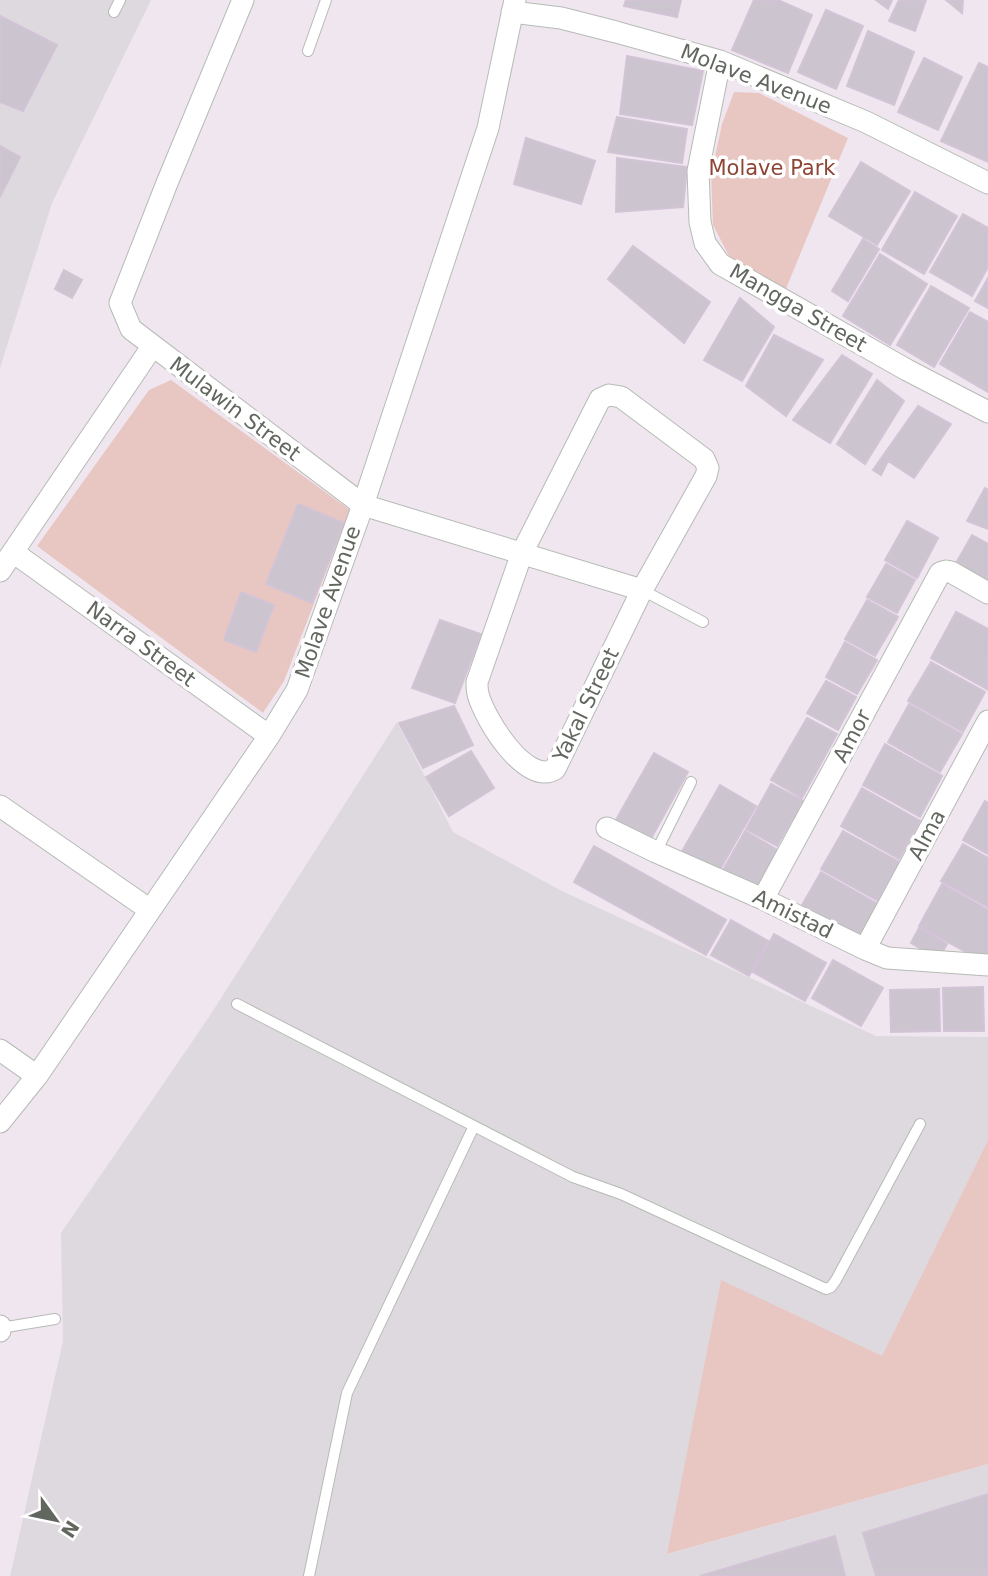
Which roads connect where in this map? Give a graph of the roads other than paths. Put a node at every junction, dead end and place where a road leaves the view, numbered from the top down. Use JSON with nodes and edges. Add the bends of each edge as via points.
{"nodes":[{"id":1,"x":120,"y":0,"type":"edge"},
{"id":2,"x":243,"y":0,"type":"edge"},
{"id":3,"x":326,"y":0,"type":"edge"},
{"id":4,"x":513,"y":6,"type":"edge"},
{"id":5,"x":114,"y":12,"type":"dead end"},
{"id":6,"x":308,"y":51,"type":"dead end"},
{"id":7,"x":720,"y":61,"type":"junction"},
{"id":8,"x":988,"y":183,"type":"edge"},
{"id":9,"x":152,"y":347,"type":"junction"},
{"id":10,"x":988,"y":412,"type":"edge"},
{"id":11,"x":363,"y":505,"type":"junction"},
{"id":12,"x":13,"y":552,"type":"junction"},
{"id":13,"x":522,"y":553,"type":"junction"},
{"id":14,"x":0,"y":571,"type":"edge"},
{"id":15,"x":642,"y":590,"type":"junction"},
{"id":16,"x":988,"y":593,"type":"edge"},
{"id":17,"x":703,"y":622,"type":"dead end"},
{"id":18,"x":988,"y":721,"type":"edge"},
{"id":19,"x":270,"y":736,"type":"junction"},
{"id":20,"x":691,"y":782,"type":"dead end"},
{"id":21,"x":0,"y":806,"type":"edge"},
{"id":22,"x":607,"y":828,"type":"dead end"},
{"id":23,"x":656,"y":852,"type":"junction"},
{"id":24,"x":763,"y":899,"type":"junction"},
{"id":25,"x":150,"y":910,"type":"junction"},
{"id":26,"x":865,"y":949,"type":"junction"},
{"id":27,"x":988,"y":965,"type":"edge"},
{"id":28,"x":237,"y":1004,"type":"dead end"},
{"id":29,"x":0,"y":1049,"type":"edge"},
{"id":30,"x":37,"y":1076,"type":"junction"},
{"id":31,"x":0,"y":1122,"type":"edge"},
{"id":32,"x":920,"y":1124,"type":"dead end"},
{"id":33,"x":474,"y":1126,"type":"junction"},
{"id":34,"x":55,"y":1319,"type":"dead end"},
{"id":35,"x":0,"y":1328,"type":"edge"},
{"id":36,"x":309,"y":1576,"type":"edge"}],
"edges":[{"from":1,"to":5,"type":"lane"},
{"from":2,"to":9,"type":"street","name":"Mulawin Street","via":[[120,303],[131,329]]},
{"from":3,"to":6,"type":"lane"},
{"from":4,"to":7,"type":"street","name":"Molave Avenue"},
{"from":4,"to":11,"type":"street","name":"Molave Avenue","via":[[488,128]]},
{"from":7,"to":8,"type":"street","name":"Molave Avenue","via":[[866,122]]},
{"from":7,"to":10,"type":"street","name":"Mangga Street","via":[[698,171],[700,222],[705,243],[720,264]]},
{"from":9,"to":11,"type":"street","name":"Mulawin Street"},
{"from":9,"to":12,"type":"street"},
{"from":11,"to":13,"type":"street"},
{"from":11,"to":19,"type":"street","name":"Molave Avenue","via":[[297,690]]},
{"from":12,"to":14,"type":"street"},
{"from":12,"to":19,"type":"street","name":"Narra Street"},
{"from":13,"to":15,"type":"street"},
{"from":13,"to":15,"type":"street","name":"Yakal Street","via":[[600,399],[621,397],[704,459],[708,468]]},
{"from":13,"to":15,"type":"street","name":"Yakal Street","via":[[477,682],[478,695],[512,754],[537,772],[555,769]]},
{"from":15,"to":17,"type":"lane"},
{"from":16,"to":24,"type":"street","name":"Amor","via":[[951,572],[940,573]]},
{"from":18,"to":26,"type":"street","name":"Alma"},
{"from":19,"to":25,"type":"street","name":"Molave Avenue"},
{"from":20,"to":23,"type":"lane"},
{"from":21,"to":25,"type":"street"},
{"from":22,"to":23,"type":"street","name":"Amistad"},
{"from":23,"to":24,"type":"street","name":"Amistad"},
{"from":24,"to":26,"type":"street","name":"Amistad"},
{"from":25,"to":30,"type":"street","name":"Molave Avenue"},
{"from":26,"to":27,"type":"street","name":"Amistad","via":[[887,958]]},
{"from":28,"to":33,"type":"lane"},
{"from":29,"to":30,"type":"street"},
{"from":30,"to":31,"type":"street","name":"Molave Avenue"},
{"from":32,"to":33,"type":"lane","via":[[836,1280],[826,1289],[621,1194],[573,1177]]},
{"from":33,"to":36,"type":"lane","via":[[346,1393]]},
{"from":34,"to":35,"type":"lane"}]}
